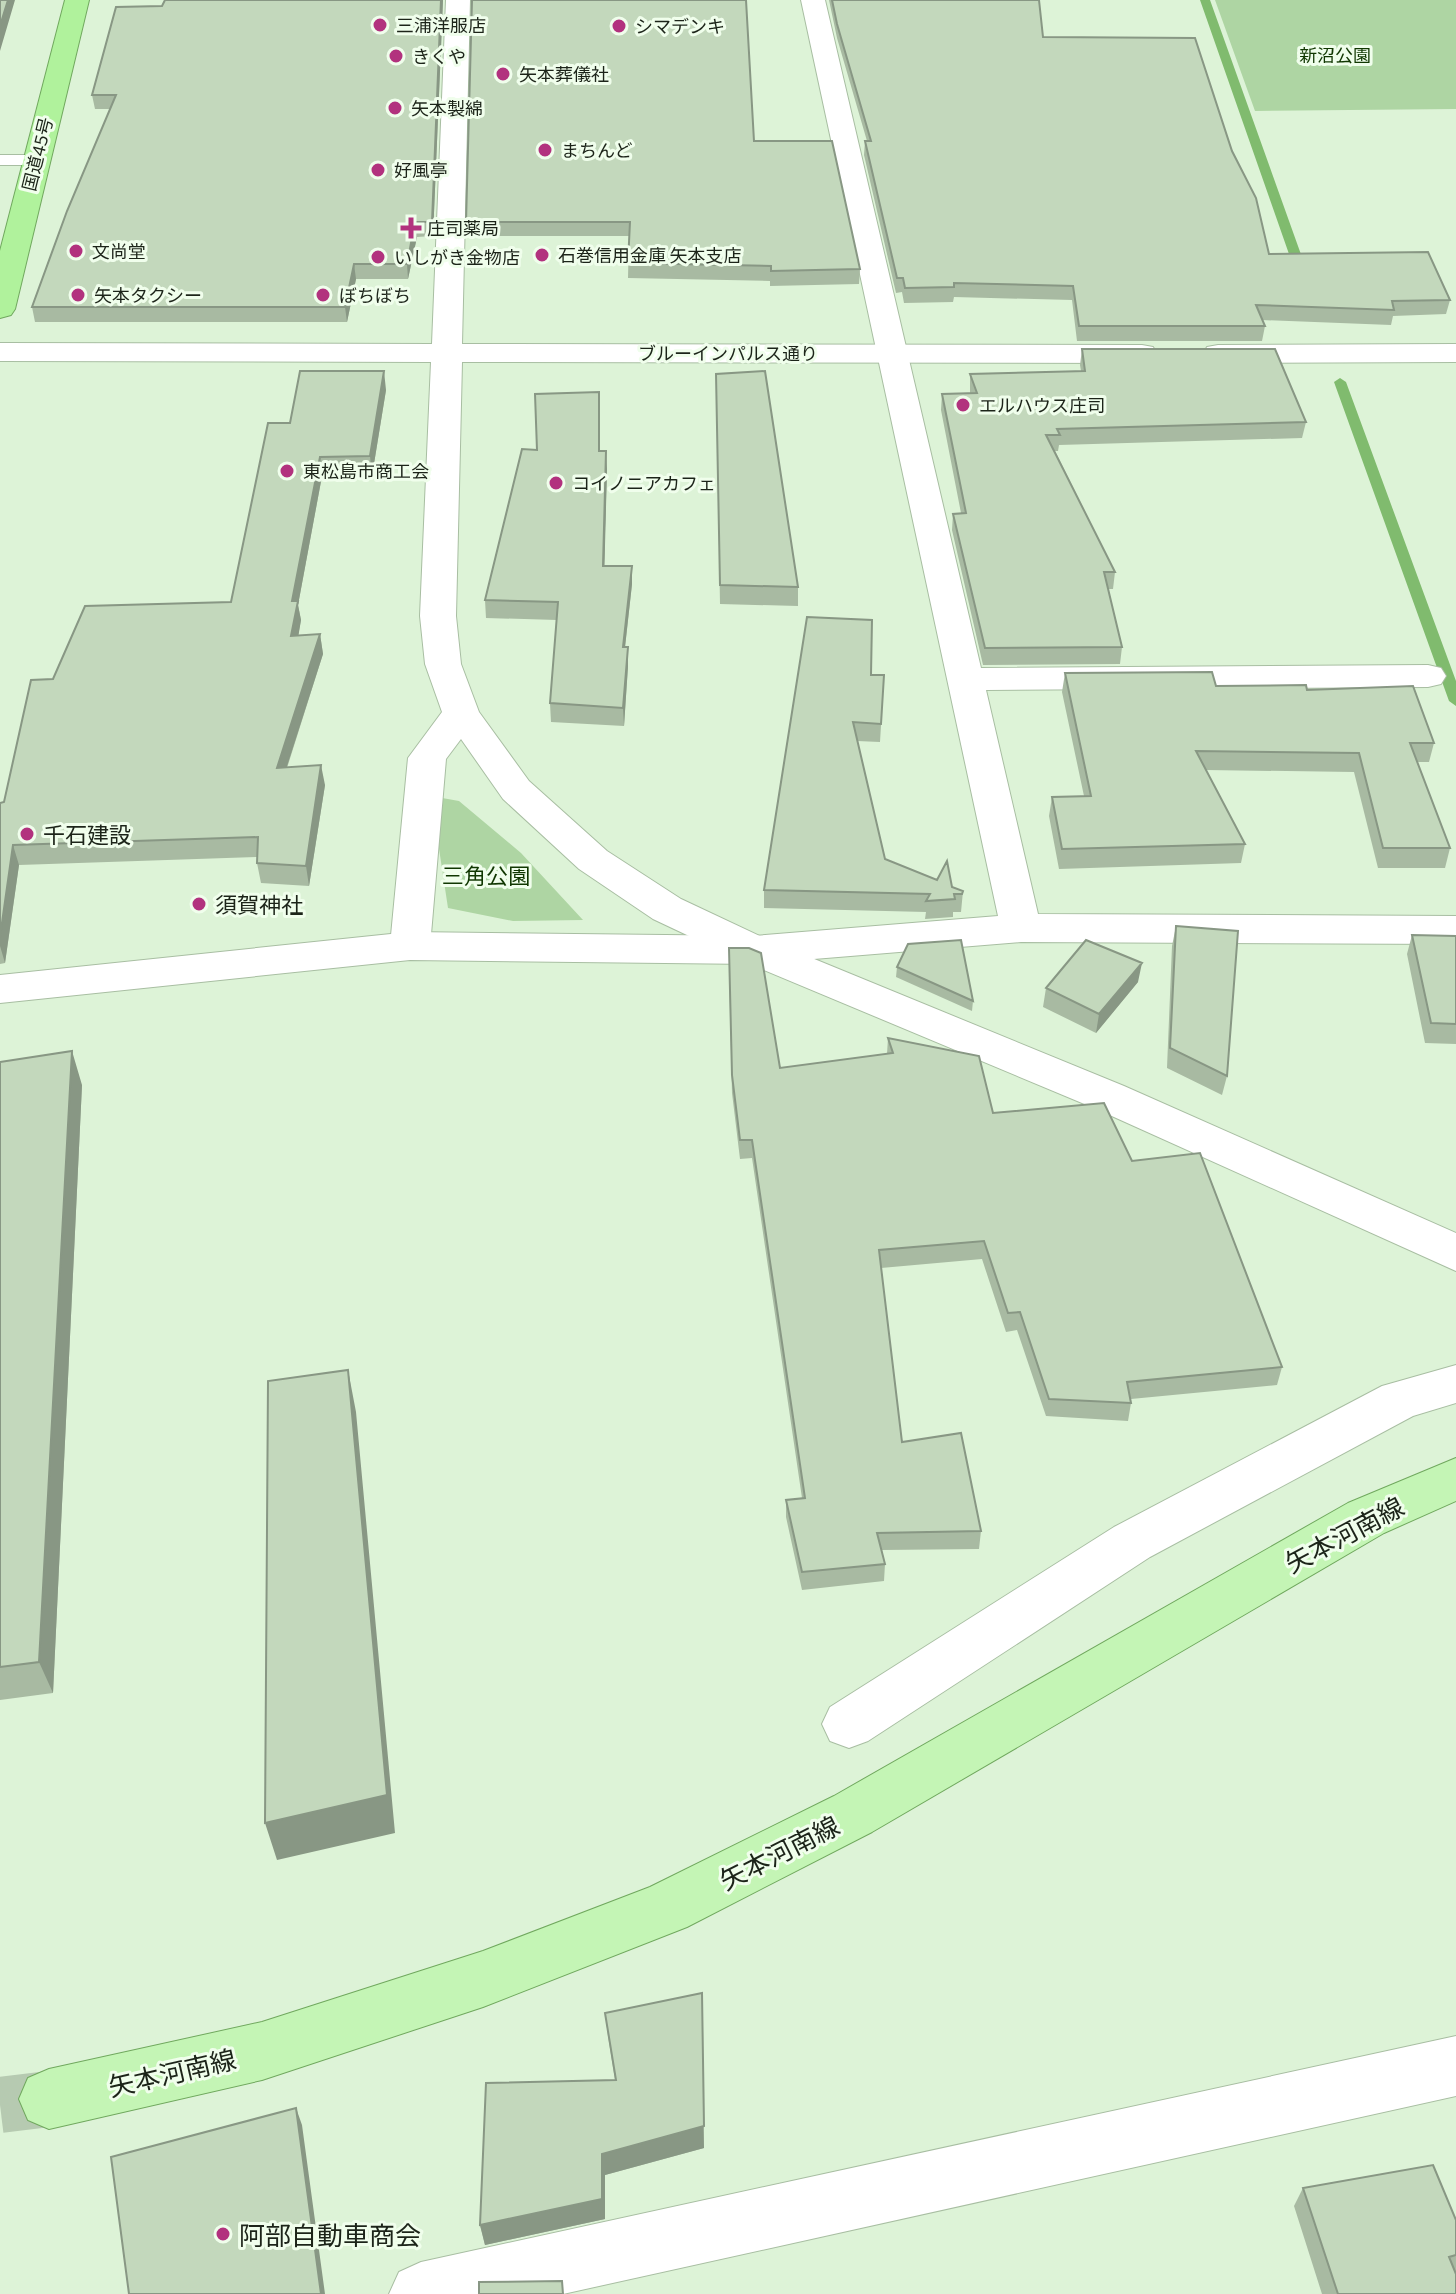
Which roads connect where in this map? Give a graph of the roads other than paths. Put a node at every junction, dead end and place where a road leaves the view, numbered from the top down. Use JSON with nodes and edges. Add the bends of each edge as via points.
{"nodes":[{"id":1,"x":77,"y":0,"type":"edge"},
{"id":2,"x":458,"y":0,"type":"edge"},
{"id":3,"x":813,"y":0,"type":"edge"},
{"id":4,"x":0,"y":160,"type":"edge"},
{"id":5,"x":35,"y":160,"type":"junction"},
{"id":6,"x":0,"y":309,"type":"edge"},
{"id":7,"x":448,"y":350,"type":"junction"},
{"id":8,"x":0,"y":352,"type":"edge"},
{"id":9,"x":1456,"y":353,"type":"edge"},
{"id":10,"x":890,"y":354,"type":"junction"},
{"id":11,"x":1428,"y":676,"type":"dead end"},
{"id":12,"x":967,"y":679,"type":"junction"},
{"id":13,"x":461,"y":713,"type":"junction"},
{"id":14,"x":1021,"y":928,"type":"junction"},
{"id":15,"x":1456,"y":930,"type":"edge"},
{"id":16,"x":410,"y":946,"type":"junction"},
{"id":17,"x":754,"y":950,"type":"junction"},
{"id":18,"x":0,"y":989,"type":"edge"},
{"id":19,"x":1456,"y":1253,"type":"edge"},
{"id":20,"x":1456,"y":1384,"type":"edge"},
{"id":21,"x":1456,"y":1479,"type":"edge"},
{"id":22,"x":849,"y":1724,"type":"dead end"},
{"id":23,"x":1456,"y":2066,"type":"edge"},
{"id":24,"x":49,"y":2099,"type":"tunnel mouth"},
{"id":25,"x":421,"y":2294,"type":"edge"}],
"edges":[{"from":1,"to":5,"type":"highway","name":"国道45号"},
{"from":2,"to":7,"type":"street"},
{"from":3,"to":10,"type":"street"},
{"from":4,"to":5,"type":"lane"},
{"from":5,"to":6,"type":"highway","name":"国道45号"},
{"from":7,"to":8,"type":"street","name":"ブルーインパルス通り"},
{"from":7,"to":10,"type":"street","name":"ブルーインパルス通り"},
{"from":7,"to":13,"type":"street","via":[[438,616],[443,664]]},
{"from":9,"to":10,"type":"street","name":"ブルーインパルス通り"},
{"from":10,"to":12,"type":"street"},
{"from":11,"to":12,"type":"street"},
{"from":12,"to":14,"type":"street"},
{"from":13,"to":16,"type":"street","via":[[427,758]]},
{"from":13,"to":17,"type":"street","via":[[516,790],[593,860],[667,909]]},
{"from":14,"to":15,"type":"street"},
{"from":14,"to":17,"type":"street"},
{"from":16,"to":17,"type":"street"},
{"from":16,"to":18,"type":"street"},
{"from":17,"to":19,"type":"street","via":[[1109,1097]]},
{"from":20,"to":22,"type":"street","via":[[1399,1400],[1132,1542]]},
{"from":21,"to":24,"type":"main road","name":"矢本河南線","via":[[1366,1518],[853,1814],[667,1908],[483,1979],[262,2051]]},
{"from":23,"to":25,"type":"street"}]}
